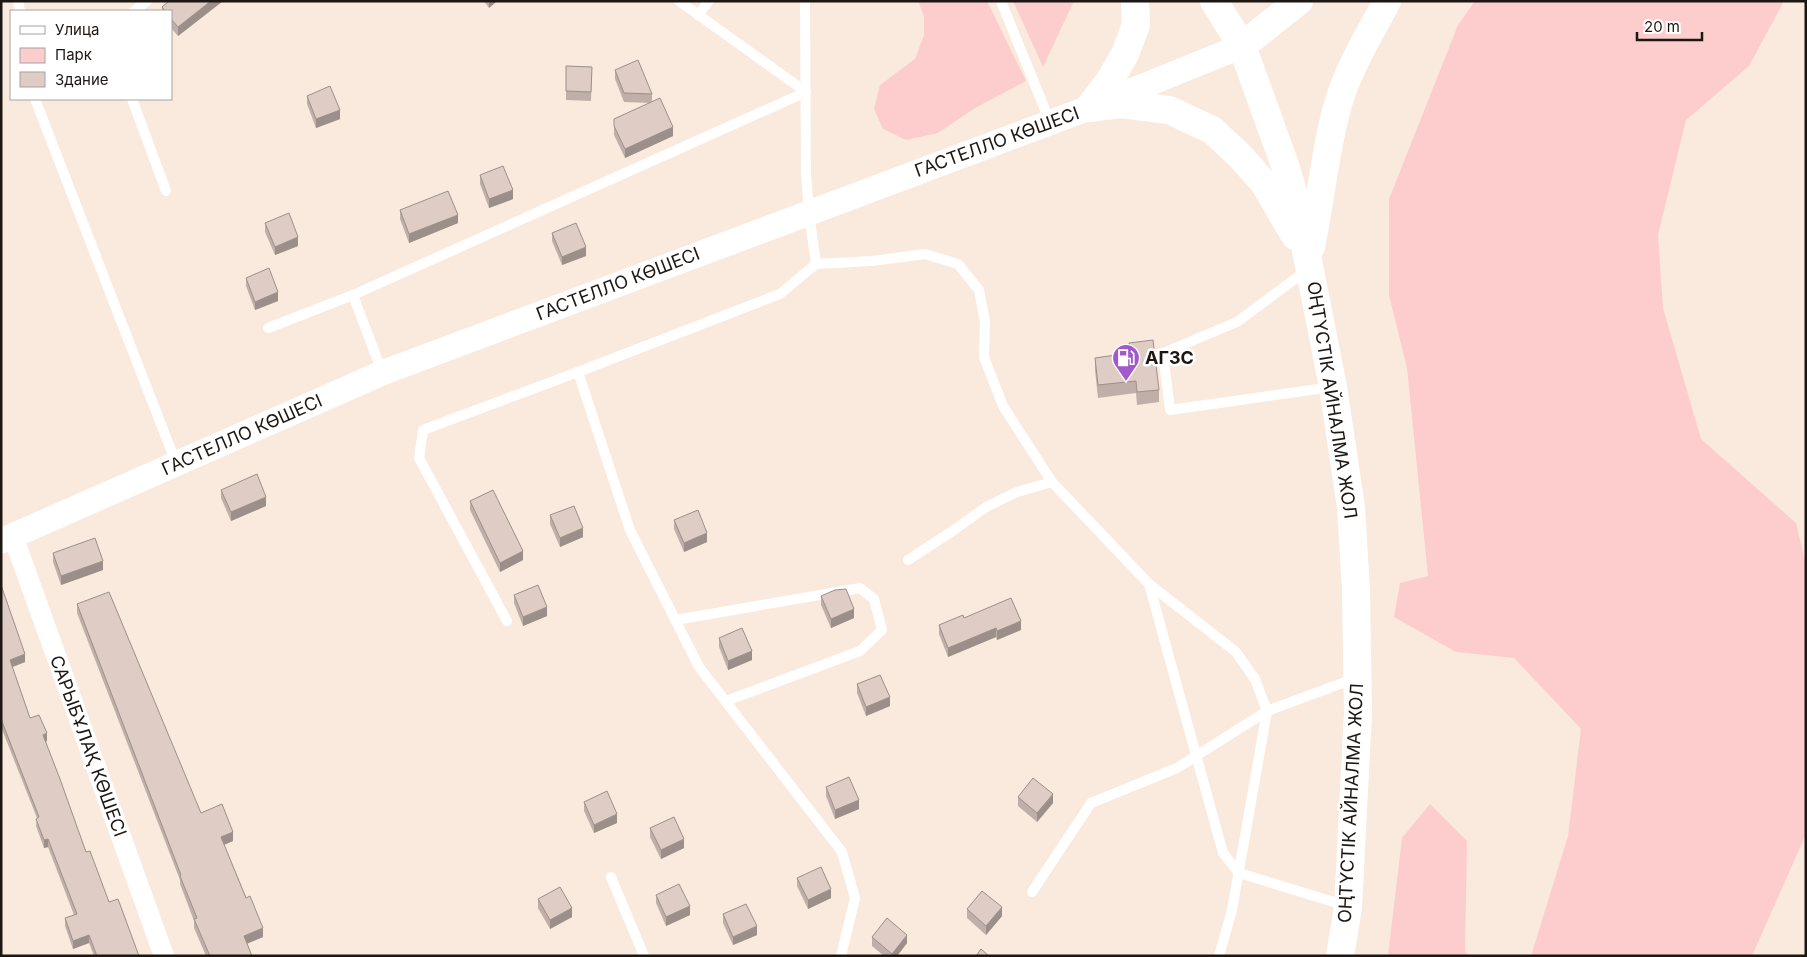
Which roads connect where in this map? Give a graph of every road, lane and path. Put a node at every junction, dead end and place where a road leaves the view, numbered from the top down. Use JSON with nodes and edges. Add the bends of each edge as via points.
{"nodes":[{"id":1,"x":147,"y":1,"type":"edge"},
{"id":2,"x":679,"y":1,"type":"edge"},
{"id":3,"x":709,"y":1,"type":"edge"},
{"id":4,"x":805,"y":1,"type":"edge"},
{"id":5,"x":1001,"y":1,"type":"edge"},
{"id":6,"x":1135,"y":1,"type":"edge"},
{"id":7,"x":1214,"y":1,"type":"edge"},
{"id":8,"x":1299,"y":1,"type":"edge"},
{"id":9,"x":1387,"y":1,"type":"edge"},
{"id":10,"x":135,"y":10,"type":"edge"},
{"id":11,"x":698,"y":15,"type":"junction"},
{"id":12,"x":1242,"y":46,"type":"junction"},
{"id":13,"x":806,"y":92,"type":"junction"},
{"id":14,"x":35,"y":100,"type":"edge"},
{"id":15,"x":132,"y":100,"type":"edge"},
{"id":16,"x":1089,"y":108,"type":"junction"},
{"id":17,"x":1050,"y":122,"type":"junction"},
{"id":18,"x":166,"y":191,"type":"dead end"},
{"id":19,"x":809,"y":213,"type":"junction"},
{"id":20,"x":1310,"y":263,"type":"junction"},
{"id":21,"x":816,"y":264,"type":"junction"},
{"id":22,"x":353,"y":295,"type":"junction"},
{"id":23,"x":268,"y":328,"type":"dead end"},
{"id":24,"x":578,"y":372,"type":"junction"},
{"id":25,"x":382,"y":373,"type":"junction"},
{"id":26,"x":1334,"y":387,"type":"junction"},
{"id":27,"x":176,"y":463,"type":"junction"},
{"id":28,"x":1052,"y":482,"type":"junction"},
{"id":29,"x":7,"y":538,"type":"edge"},
{"id":30,"x":908,"y":560,"type":"dead end"},
{"id":31,"x":1149,"y":584,"type":"junction"},
{"id":32,"x":676,"y":620,"type":"junction"},
{"id":33,"x":507,"y":621,"type":"dead end"},
{"id":34,"x":1358,"y":678,"type":"junction"},
{"id":35,"x":726,"y":701,"type":"junction"},
{"id":36,"x":1267,"y":711,"type":"junction"},
{"id":37,"x":1195,"y":756,"type":"junction"},
{"id":38,"x":1239,"y":873,"type":"junction"},
{"id":39,"x":611,"y":877,"type":"dead end"},
{"id":40,"x":1032,"y":892,"type":"dead end"},
{"id":41,"x":1348,"y":907,"type":"junction"},
{"id":42,"x":164,"y":956,"type":"edge"},
{"id":43,"x":644,"y":956,"type":"edge"},
{"id":44,"x":841,"y":956,"type":"edge"},
{"id":45,"x":1219,"y":956,"type":"edge"},
{"id":46,"x":1340,"y":956,"type":"edge"}],
"edges":[{"from":1,"to":10,"type":"lane"},
{"from":2,"to":11,"type":"lane"},
{"from":3,"to":11,"type":"lane"},
{"from":4,"to":13,"type":"lane"},
{"from":5,"to":17,"type":"lane"},
{"from":6,"to":16,"type":"main road","via":[[1136,25],[1124,54]]},
{"from":7,"to":12,"type":"main road","name":"ОҢТҮСТІК АЙНАЛМА ЖОЛ"},
{"from":8,"to":12,"type":"main road"},
{"from":9,"to":20,"type":"main road","via":[[1354,63],[1339,101]]},
{"from":11,"to":13,"type":"lane"},
{"from":12,"to":16,"type":"street","name":"ГАСТЕЛЛО КӨШЕСІ"},
{"from":12,"to":20,"type":"main road","name":"ОҢТҮСТІК АЙНАЛМА ЖОЛ","via":[[1286,168]]},
{"from":13,"to":19,"type":"lane"},
{"from":13,"to":22,"type":"lane"},
{"from":14,"to":27,"type":"lane"},
{"from":15,"to":18,"type":"lane"},
{"from":16,"to":17,"type":"street","name":"ГАСТЕЛЛО КӨШЕСІ"},
{"from":16,"to":20,"type":"main road","via":[[1121,104],[1169,110],[1212,130],[1264,183]]},
{"from":17,"to":19,"type":"street","name":"ГАСТЕЛЛО КӨШЕСІ"},
{"from":19,"to":21,"type":"lane"},
{"from":19,"to":25,"type":"street","name":"ГАСТЕЛЛО КӨШЕСІ"},
{"from":20,"to":26,"type":"main road","name":"ОҢТҮСТІК АЙНАЛМА ЖОЛ"},
{"from":20,"to":26,"type":"lane","via":[[1237,322],[1163,353],[1170,410]]},
{"from":21,"to":24,"type":"lane","via":[[780,294]]},
{"from":21,"to":28,"type":"lane","via":[[925,254],[958,264],[979,290],[985,322],[984,358],[1003,406]]},
{"from":22,"to":23,"type":"lane"},
{"from":22,"to":25,"type":"lane"},
{"from":24,"to":32,"type":"lane","via":[[630,530]]},
{"from":24,"to":33,"type":"lane","via":[[423,430],[419,458]]},
{"from":25,"to":27,"type":"street","name":"ГАСТЕЛЛО КӨШЕСІ"},
{"from":26,"to":34,"type":"main road","name":"ОҢТҮСТІК АЙНАЛМА ЖОЛ","via":[[1351,507]]},
{"from":27,"to":29,"type":"street","name":"ГАСТЕЛЛО КӨШЕСІ"},
{"from":28,"to":30,"type":"lane","via":[[1017,492],[986,507]]},
{"from":28,"to":31,"type":"lane"},
{"from":29,"to":42,"type":"street","name":"САРЫБҰЛАҚ КӨШЕСІ"},
{"from":31,"to":36,"type":"lane","via":[[1236,652],[1255,679]]},
{"from":31,"to":37,"type":"lane"},
{"from":32,"to":35,"type":"lane","via":[[699,667]]},
{"from":32,"to":35,"type":"lane","via":[[860,588],[874,599],[882,630],[860,651]]},
{"from":34,"to":36,"type":"lane"},
{"from":34,"to":41,"type":"main road","name":"ОҢТҮСТІК АЙНАЛМА ЖОЛ"},
{"from":35,"to":44,"type":"lane","via":[[842,852],[855,898]]},
{"from":36,"to":37,"type":"lane"},
{"from":36,"to":38,"type":"lane"},
{"from":37,"to":38,"type":"lane","via":[[1223,853]]},
{"from":37,"to":40,"type":"lane","via":[[1177,768],[1091,803]]},
{"from":38,"to":41,"type":"lane"},
{"from":38,"to":45,"type":"lane"},
{"from":39,"to":43,"type":"lane"},
{"from":41,"to":46,"type":"main road","name":"ОҢТҮСТІК АЙНАЛМА ЖОЛ"}]}
